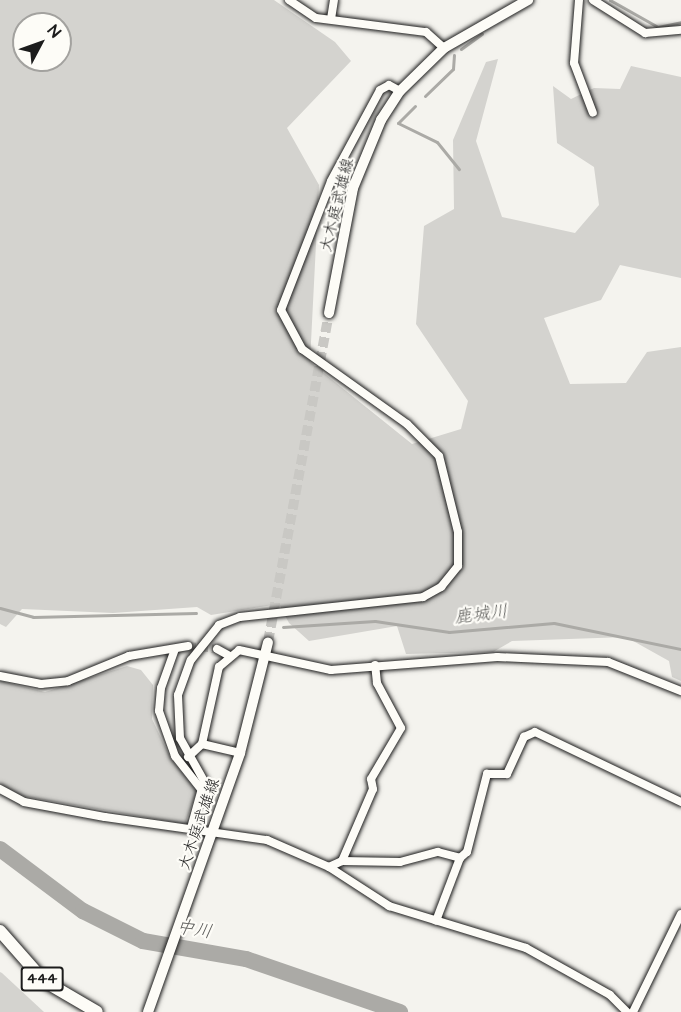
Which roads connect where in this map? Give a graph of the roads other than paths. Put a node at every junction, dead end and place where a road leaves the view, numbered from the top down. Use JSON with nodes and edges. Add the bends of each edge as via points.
{"nodes":[{"id":1,"x":289,"y":0,"type":"edge"},
{"id":2,"x":334,"y":0,"type":"edge"},
{"id":3,"x":528,"y":0,"type":"edge"},
{"id":4,"x":579,"y":0,"type":"edge"},
{"id":5,"x":593,"y":0,"type":"edge"},
{"id":6,"x":331,"y":19,"type":"junction"},
{"id":7,"x":681,"y":30,"type":"edge"},
{"id":8,"x":444,"y":48,"type":"junction"},
{"id":9,"x":400,"y":91,"type":"junction"},
{"id":10,"x":593,"y":113,"type":"dead end"},
{"id":11,"x":329,"y":313,"type":"tunnel mouth"},
{"id":12,"x":267,"y":642,"type":"tunnel mouth"},
{"id":13,"x":188,"y":646,"type":"tunnel mouth"},
{"id":14,"x":175,"y":649,"type":"junction"},
{"id":15,"x":217,"y":649,"type":"tunnel mouth"},
{"id":16,"x":228,"y":654,"type":"junction"},
{"id":17,"x":265,"y":654,"type":"junction"},
{"id":18,"x":375,"y":665,"type":"junction"},
{"id":19,"x":0,"y":676,"type":"edge"},
{"id":20,"x":681,"y":691,"type":"edge"},
{"id":21,"x":202,"y":744,"type":"junction"},
{"id":22,"x":240,"y":753,"type":"junction"},
{"id":23,"x":188,"y":757,"type":"junction"},
{"id":24,"x":0,"y":789,"type":"edge"},
{"id":25,"x":201,"y":789,"type":"junction"},
{"id":26,"x":681,"y":802,"type":"edge"},
{"id":27,"x":191,"y":828,"type":"junction"},
{"id":28,"x":213,"y":833,"type":"junction"},
{"id":29,"x":460,"y":858,"type":"junction"},
{"id":30,"x":342,"y":861,"type":"junction"},
{"id":31,"x":330,"y":867,"type":"junction"},
{"id":32,"x":681,"y":914,"type":"edge"},
{"id":33,"x":436,"y":921,"type":"junction"},
{"id":34,"x":0,"y":931,"type":"edge"},
{"id":35,"x":97,"y":1012,"type":"edge"},
{"id":36,"x":148,"y":1012,"type":"edge"},
{"id":37,"x":627,"y":1012,"type":"edge"},
{"id":38,"x":633,"y":1012,"type":"edge"}],
"edges":[{"from":1,"to":6,"type":"street","via":[[316,18]]},
{"from":2,"to":6,"type":"street"},
{"from":3,"to":8,"type":"main road","name":"大木庭武雄線"},
{"from":4,"to":10,"type":"street","via":[[574,63]]},
{"from":5,"to":7,"type":"street","via":[[645,33]]},
{"from":6,"to":8,"type":"street","via":[[426,32]]},
{"from":8,"to":9,"type":"main road","name":"大木庭武雄線"},
{"from":9,"to":11,"type":"main road","name":"大木庭武雄線","via":[[358,171]]},
{"from":9,"to":23,"type":"street","via":[[389,85],[380,90],[331,181],[281,310],[302,349],[407,424],[439,456],[458,532],[458,566],[441,587],[423,597],[240,617],[219,625],[183,676],[177,718]]},
{"from":12,"to":17,"type":"main road","name":"大木庭武雄線"},
{"from":13,"to":14,"type":"street"},
{"from":14,"to":19,"type":"street","via":[[129,656],[68,681],[41,684]]},
{"from":14,"to":25,"type":"street","via":[[160,688],[159,711],[176,756]]},
{"from":15,"to":16,"type":"street"},
{"from":16,"to":17,"type":"street","via":[[239,650]]},
{"from":16,"to":21,"type":"street","via":[[219,667]]},
{"from":17,"to":18,"type":"street","via":[[331,670]]},
{"from":17,"to":22,"type":"main road","name":"大木庭武雄線"},
{"from":18,"to":20,"type":"street","via":[[550,657],[608,662]]},
{"from":18,"to":30,"type":"street","via":[[377,682],[401,728],[371,779],[373,789]]},
{"from":21,"to":22,"type":"street"},
{"from":21,"to":23,"type":"street"},
{"from":22,"to":28,"type":"main road","name":"大木庭武雄線"},
{"from":23,"to":25,"type":"street","via":[[204,781]]},
{"from":24,"to":27,"type":"street","via":[[24,802]]},
{"from":25,"to":27,"type":"street"},
{"from":26,"to":29,"type":"street","via":[[535,732],[524,737],[507,774],[487,774],[467,852]]},
{"from":27,"to":28,"type":"street"},
{"from":28,"to":31,"type":"street","via":[[267,840]]},
{"from":28,"to":36,"type":"main road","name":"大木庭武雄線"},
{"from":29,"to":30,"type":"street","via":[[438,852],[400,862]]},
{"from":29,"to":33,"type":"street"},
{"from":30,"to":31,"type":"street"},
{"from":31,"to":33,"type":"street","via":[[389,906]]},
{"from":32,"to":38,"type":"street"},
{"from":33,"to":37,"type":"street","via":[[526,948],[610,995]]},
{"from":34,"to":35,"type":"highway","number":"444","via":[[44,981]]}]}
